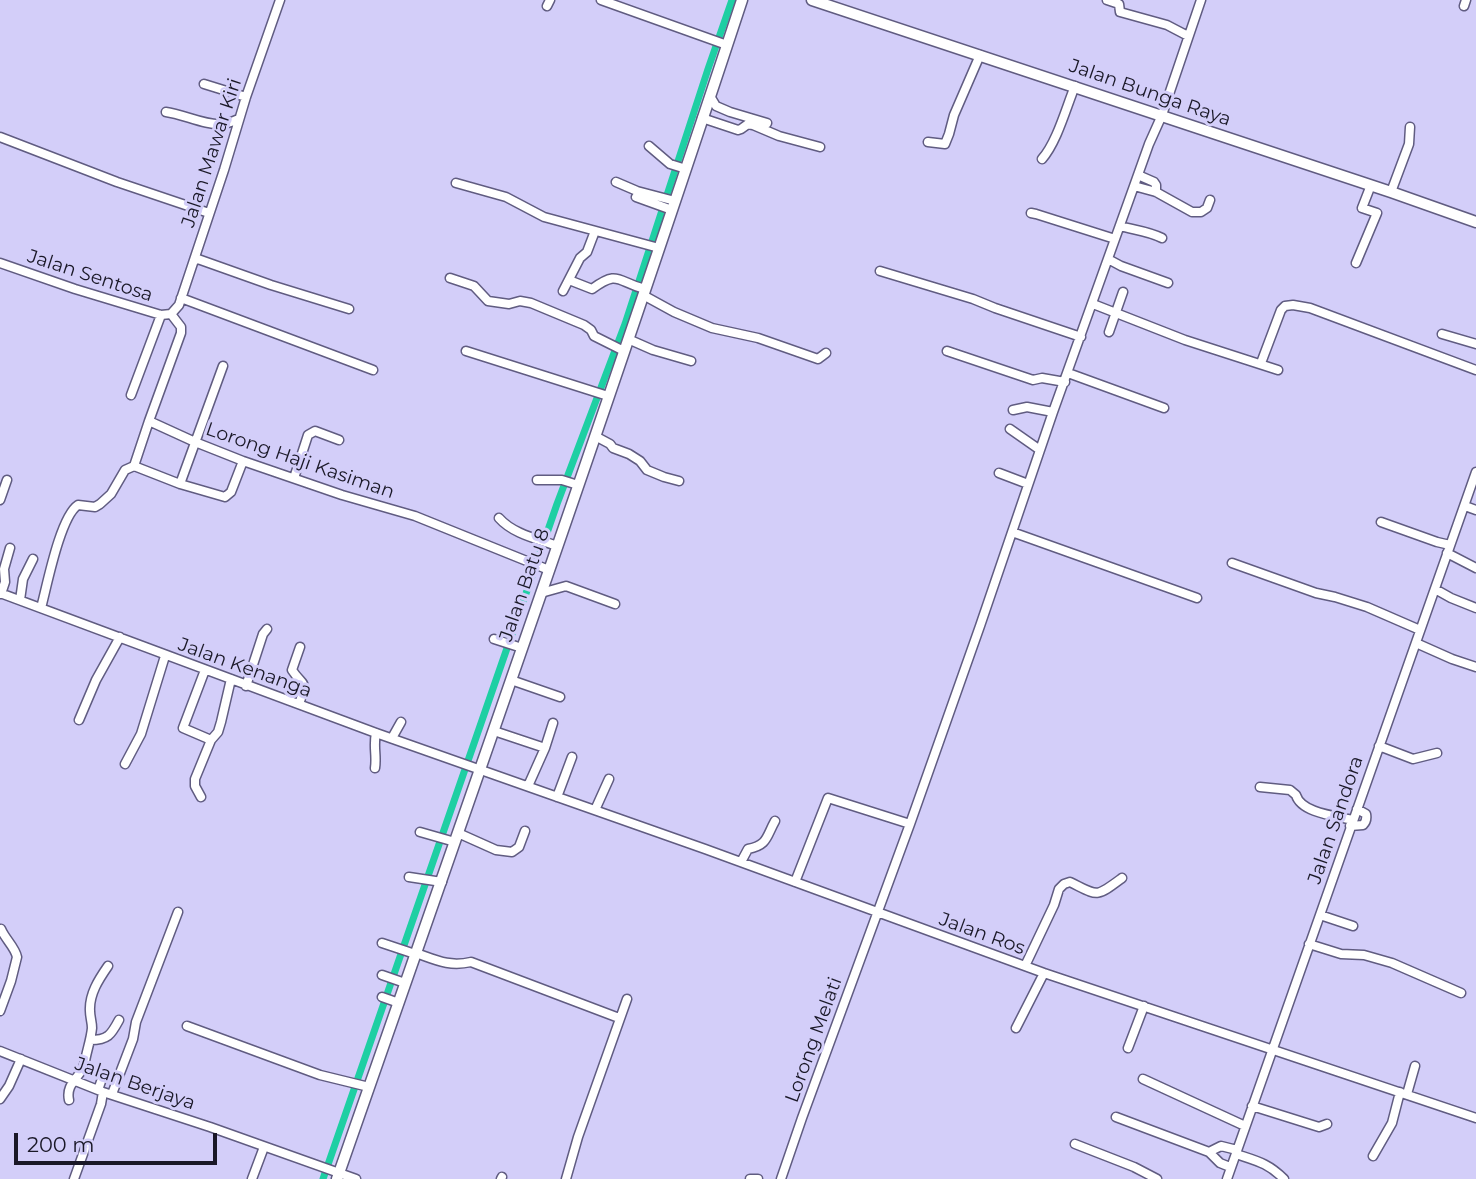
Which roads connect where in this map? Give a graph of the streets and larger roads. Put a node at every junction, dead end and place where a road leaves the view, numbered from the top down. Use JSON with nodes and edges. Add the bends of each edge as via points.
{"nodes":[{"id":1,"x":280,"y":0,"type":"edge"},
{"id":2,"x":601,"y":0,"type":"edge"},
{"id":3,"x":742,"y":0,"type":"edge"},
{"id":4,"x":812,"y":0,"type":"edge"},
{"id":5,"x":1107,"y":0,"type":"edge"},
{"id":6,"x":1201,"y":0,"type":"edge"},
{"id":7,"x":825,"y":2,"type":"edge"},
{"id":8,"x":1188,"y":36,"type":"junction"},
{"id":9,"x":727,"y":45,"type":"junction"},
{"id":10,"x":980,"y":55,"type":"junction"},
{"id":11,"x":204,"y":85,"type":"dead end"},
{"id":12,"x":1075,"y":86,"type":"junction"},
{"id":13,"x":710,"y":96,"type":"junction"},
{"id":14,"x":246,"y":97,"type":"junction"},
{"id":15,"x":166,"y":112,"type":"dead end"},
{"id":16,"x":1162,"y":115,"type":"junction"},
{"id":17,"x":702,"y":118,"type":"junction"},
{"id":18,"x":239,"y":119,"type":"junction"},
{"id":19,"x":767,"y":122,"type":"dead end"},
{"id":20,"x":1410,"y":127,"type":"dead end"},
{"id":21,"x":0,"y":137,"type":"edge"},
{"id":22,"x":928,"y":142,"type":"dead end"},
{"id":23,"x":649,"y":146,"type":"dead end"},
{"id":24,"x":820,"y":147,"type":"dead end"},
{"id":25,"x":1042,"y":159,"type":"dead end"},
{"id":26,"x":680,"y":167,"type":"junction"},
{"id":27,"x":1138,"y":175,"type":"junction"},
{"id":28,"x":616,"y":182,"type":"dead end"},
{"id":29,"x":456,"y":183,"type":"dead end"},
{"id":30,"x":1371,"y":185,"type":"junction"},
{"id":31,"x":1134,"y":186,"type":"junction"},
{"id":32,"x":1156,"y":192,"type":"junction"},
{"id":33,"x":1391,"y":192,"type":"junction"},
{"id":34,"x":1210,"y":200,"type":"dead end"},
{"id":35,"x":668,"y":204,"type":"junction"},
{"id":36,"x":209,"y":213,"type":"junction"},
{"id":37,"x":1031,"y":214,"type":"dead end"},
{"id":38,"x":1476,"y":222,"type":"edge"},
{"id":39,"x":1119,"y":226,"type":"junction"},
{"id":40,"x":595,"y":231,"type":"junction"},
{"id":41,"x":1162,"y":237,"type":"dead end"},
{"id":42,"x":1115,"y":239,"type":"junction"},
{"id":43,"x":657,"y":247,"type":"junction"},
{"id":44,"x":195,"y":258,"type":"junction"},
{"id":45,"x":1108,"y":259,"type":"junction"},
{"id":46,"x":1356,"y":262,"type":"dead end"},
{"id":47,"x":0,"y":263,"type":"edge"},
{"id":48,"x":880,"y":271,"type":"dead end"},
{"id":49,"x":450,"y":278,"type":"dead end"},
{"id":50,"x":569,"y":280,"type":"junction"},
{"id":51,"x":1168,"y":284,"type":"dead end"},
{"id":52,"x":640,"y":289,"type":"junction"},
{"id":53,"x":563,"y":291,"type":"dead end"},
{"id":54,"x":1123,"y":292,"type":"dead end"},
{"id":55,"x":181,"y":298,"type":"junction"},
{"id":56,"x":1093,"y":304,"type":"junction"},
{"id":57,"x":349,"y":309,"type":"dead end"},
{"id":58,"x":171,"y":314,"type":"junction"},
{"id":59,"x":1116,"y":314,"type":"junction"},
{"id":60,"x":161,"y":315,"type":"junction"},
{"id":61,"x":1109,"y":332,"type":"dead end"},
{"id":62,"x":1442,"y":334,"type":"dead end"},
{"id":63,"x":1081,"y":337,"type":"junction"},
{"id":64,"x":628,"y":339,"type":"junction"},
{"id":65,"x":1476,"y":344,"type":"edge"},
{"id":66,"x":622,"y":350,"type":"junction"},
{"id":67,"x":466,"y":351,"type":"dead end"},
{"id":68,"x":947,"y":351,"type":"dead end"},
{"id":69,"x":826,"y":352,"type":"dead end"},
{"id":70,"x":691,"y":361,"type":"dead end"},
{"id":71,"x":1261,"y":363,"type":"junction"},
{"id":72,"x":223,"y":366,"type":"dead end"},
{"id":73,"x":373,"y":370,"type":"dead end"},
{"id":74,"x":1278,"y":370,"type":"dead end"},
{"id":75,"x":1476,"y":370,"type":"edge"},
{"id":76,"x":1066,"y":377,"type":"junction"},
{"id":77,"x":601,"y":393,"type":"junction"},
{"id":78,"x":131,"y":395,"type":"dead end"},
{"id":79,"x":1164,"y":408,"type":"dead end"},
{"id":80,"x":1013,"y":410,"type":"dead end"},
{"id":81,"x":1053,"y":412,"type":"junction"},
{"id":82,"x":149,"y":421,"type":"junction"},
{"id":83,"x":1010,"y":429,"type":"dead end"},
{"id":84,"x":594,"y":436,"type":"junction"},
{"id":85,"x":340,"y":440,"type":"dead end"},
{"id":86,"x":195,"y":442,"type":"junction"},
{"id":87,"x":1040,"y":450,"type":"junction"},
{"id":88,"x":243,"y":461,"type":"junction"},
{"id":89,"x":134,"y":466,"type":"junction"},
{"id":90,"x":1476,"y":472,"type":"edge"},
{"id":91,"x":999,"y":473,"type":"dead end"},
{"id":92,"x":294,"y":478,"type":"junction"},
{"id":93,"x":7,"y":480,"type":"dead end"},
{"id":94,"x":537,"y":480,"type":"dead end"},
{"id":95,"x":679,"y":481,"type":"dead end"},
{"id":96,"x":570,"y":483,"type":"junction"},
{"id":97,"x":180,"y":484,"type":"junction"},
{"id":98,"x":1028,"y":484,"type":"junction"},
{"id":99,"x":0,"y":500,"type":"edge"},
{"id":100,"x":1465,"y":506,"type":"junction"},
{"id":101,"x":1476,"y":510,"type":"edge"},
{"id":102,"x":499,"y":518,"type":"dead end"},
{"id":103,"x":1381,"y":522,"type":"dead end"},
{"id":104,"x":1012,"y":532,"type":"junction"},
{"id":105,"x":549,"y":543,"type":"junction"},
{"id":106,"x":10,"y":548,"type":"dead end"},
{"id":107,"x":1449,"y":549,"type":"junction"},
{"id":108,"x":33,"y":559,"type":"dead end"},
{"id":109,"x":1232,"y":563,"type":"dead end"},
{"id":110,"x":545,"y":568,"type":"junction"},
{"id":111,"x":1476,"y":568,"type":"edge"},
{"id":112,"x":1435,"y":589,"type":"junction"},
{"id":113,"x":541,"y":593,"type":"junction"},
{"id":114,"x":1,"y":594,"type":"edge"},
{"id":115,"x":1197,"y":598,"type":"dead end"},
{"id":116,"x":20,"y":600,"type":"junction"},
{"id":117,"x":615,"y":604,"type":"dead end"},
{"id":118,"x":41,"y":608,"type":"junction"},
{"id":119,"x":1476,"y":608,"type":"edge"},
{"id":120,"x":267,"y":629,"type":"dead end"},
{"id":121,"x":1420,"y":630,"type":"junction"},
{"id":122,"x":120,"y":637,"type":"junction"},
{"id":123,"x":494,"y":639,"type":"dead end"},
{"id":124,"x":1416,"y":643,"type":"junction"},
{"id":125,"x":300,"y":647,"type":"dead end"},
{"id":126,"x":518,"y":647,"type":"junction"},
{"id":127,"x":165,"y":656,"type":"junction"},
{"id":128,"x":1476,"y":667,"type":"edge"},
{"id":129,"x":205,"y":670,"type":"junction"},
{"id":130,"x":231,"y":679,"type":"junction"},
{"id":131,"x":511,"y":680,"type":"junction"},
{"id":132,"x":246,"y":686,"type":"junction"},
{"id":133,"x":560,"y":697,"type":"dead end"},
{"id":134,"x":299,"y":704,"type":"junction"},
{"id":135,"x":79,"y":720,"type":"dead end"},
{"id":136,"x":401,"y":722,"type":"dead end"},
{"id":137,"x":553,"y":723,"type":"dead end"},
{"id":138,"x":494,"y":731,"type":"junction"},
{"id":139,"x":376,"y":733,"type":"junction"},
{"id":140,"x":392,"y":738,"type":"junction"},
{"id":141,"x":211,"y":740,"type":"junction"},
{"id":142,"x":1380,"y":746,"type":"junction"},
{"id":143,"x":545,"y":748,"type":"junction"},
{"id":144,"x":1437,"y":753,"type":"dead end"},
{"id":145,"x":572,"y":757,"type":"dead end"},
{"id":146,"x":125,"y":764,"type":"dead end"},
{"id":147,"x":375,"y":768,"type":"dead end"},
{"id":148,"x":477,"y":769,"type":"junction"},
{"id":149,"x":609,"y":779,"type":"dead end"},
{"id":150,"x":528,"y":786,"type":"junction"},
{"id":151,"x":1260,"y":786,"type":"dead end"},
{"id":152,"x":201,"y":797,"type":"dead end"},
{"id":153,"x":557,"y":797,"type":"junction"},
{"id":154,"x":595,"y":810,"type":"junction"},
{"id":155,"x":775,"y":821,"type":"dead end"},
{"id":156,"x":1352,"y":823,"type":"junction"},
{"id":157,"x":910,"y":824,"type":"junction"},
{"id":158,"x":525,"y":831,"type":"dead end"},
{"id":159,"x":420,"y":832,"type":"dead end"},
{"id":160,"x":454,"y":839,"type":"junction"},
{"id":161,"x":741,"y":862,"type":"junction"},
{"id":162,"x":409,"y":877,"type":"dead end"},
{"id":163,"x":1122,"y":878,"type":"dead end"},
{"id":164,"x":438,"y":881,"type":"junction"},
{"id":165,"x":795,"y":882,"type":"junction"},
{"id":166,"x":178,"y":912,"type":"dead end"},
{"id":167,"x":878,"y":913,"type":"junction"},
{"id":168,"x":1320,"y":915,"type":"junction"},
{"id":169,"x":1353,"y":926,"type":"dead end"},
{"id":170,"x":1,"y":929,"type":"edge"},
{"id":171,"x":382,"y":943,"type":"dead end"},
{"id":172,"x":1309,"y":944,"type":"junction"},
{"id":173,"x":413,"y":953,"type":"junction"},
{"id":174,"x":108,"y":965,"type":"dead end"},
{"id":175,"x":1025,"y":966,"type":"junction"},
{"id":176,"x":1044,"y":973,"type":"junction"},
{"id":177,"x":382,"y":975,"type":"dead end"},
{"id":178,"x":402,"y":982,"type":"junction"},
{"id":179,"x":1461,"y":993,"type":"dead end"},
{"id":180,"x":627,"y":999,"type":"dead end"},
{"id":181,"x":1144,"y":1006,"type":"junction"},
{"id":182,"x":0,"y":1011,"type":"edge"},
{"id":183,"x":619,"y":1018,"type":"junction"},
{"id":184,"x":119,"y":1020,"type":"dead end"},
{"id":185,"x":187,"y":1026,"type":"dead end"},
{"id":186,"x":1016,"y":1028,"type":"dead end"},
{"id":187,"x":90,"y":1040,"type":"junction"},
{"id":188,"x":1128,"y":1048,"type":"dead end"},
{"id":189,"x":1272,"y":1050,"type":"junction"},
{"id":190,"x":0,"y":1051,"type":"edge"},
{"id":191,"x":21,"y":1059,"type":"junction"},
{"id":192,"x":1415,"y":1066,"type":"dead end"},
{"id":193,"x":104,"y":1073,"type":"dead end"},
{"id":194,"x":1143,"y":1079,"type":"dead end"},
{"id":195,"x":73,"y":1080,"type":"junction"},
{"id":196,"x":365,"y":1086,"type":"junction"},
{"id":197,"x":104,"y":1092,"type":"junction"},
{"id":198,"x":1403,"y":1093,"type":"junction"},
{"id":199,"x":0,"y":1099,"type":"edge"},
{"id":200,"x":69,"y":1100,"type":"dead end"},
{"id":201,"x":1252,"y":1106,"type":"junction"},
{"id":202,"x":1116,"y":1117,"type":"dead end"},
{"id":203,"x":1476,"y":1118,"type":"edge"},
{"id":204,"x":1328,"y":1125,"type":"dead end"},
{"id":205,"x":1245,"y":1126,"type":"junction"},
{"id":206,"x":1075,"y":1143,"type":"dead end"},
{"id":207,"x":264,"y":1147,"type":"junction"},
{"id":208,"x":1209,"y":1152,"type":"junction"},
{"id":209,"x":1236,"y":1152,"type":"junction"},
{"id":210,"x":1373,"y":1156,"type":"dead end"},
{"id":211,"x":1230,"y":1167,"type":"junction"},
{"id":212,"x":335,"y":1174,"type":"edge"},
{"id":213,"x":74,"y":1179,"type":"edge"},
{"id":214,"x":252,"y":1179,"type":"edge"},
{"id":215,"x":356,"y":1179,"type":"edge"},
{"id":216,"x":566,"y":1179,"type":"edge"},
{"id":217,"x":750,"y":1179,"type":"edge"},
{"id":218,"x":758,"y":1179,"type":"edge"},
{"id":219,"x":781,"y":1179,"type":"edge"},
{"id":220,"x":1157,"y":1179,"type":"edge"},
{"id":221,"x":1227,"y":1179,"type":"edge"},
{"id":222,"x":1284,"y":1179,"type":"edge"}],
"edges":[{"from":1,"to":14,"type":"street","name":"Jalan Mawar Kiri"},
{"from":2,"to":9,"type":"street"},
{"from":3,"to":9,"type":"street","name":"Jalan Batu 8"},
{"from":4,"to":7,"type":"street","name":"Jalan Bunga Raya"},
{"from":5,"to":8,"type":"street","via":[[1119,4],[1120,12]]},
{"from":6,"to":8,"type":"street","name":"Lorong Melati"},
{"from":7,"to":10,"type":"street","name":"Jalan Bunga Raya"},
{"from":8,"to":16,"type":"street","name":"Lorong Melati"},
{"from":9,"to":13,"type":"street","name":"Jalan Batu 8"},
{"from":10,"to":12,"type":"street","name":"Jalan Bunga Raya"},
{"from":10,"to":22,"type":"street","via":[[945,144]]},
{"from":11,"to":14,"type":"street"},
{"from":12,"to":16,"type":"street","name":"Jalan Bunga Raya"},
{"from":12,"to":25,"type":"street"},
{"from":13,"to":17,"type":"street","name":"Jalan Batu 8"},
{"from":13,"to":19,"type":"street","via":[[716,106]]},
{"from":14,"to":18,"type":"street","name":"Jalan Mawar Kiri"},
{"from":15,"to":18,"type":"street","via":[[221,125]]},
{"from":16,"to":27,"type":"street","name":"Lorong Melati"},
{"from":16,"to":30,"type":"street","name":"Jalan Bunga Raya"},
{"from":17,"to":24,"type":"street","via":[[738,130],[753,125]]},
{"from":17,"to":26,"type":"street","name":"Jalan Batu 8"},
{"from":18,"to":36,"type":"street","name":"Jalan Mawar Kiri"},
{"from":20,"to":33,"type":"street","via":[[1409,145]]},
{"from":21,"to":36,"type":"street"},
{"from":23,"to":26,"type":"street"},
{"from":26,"to":35,"type":"street","name":"Jalan Batu 8"},
{"from":27,"to":31,"type":"street","name":"Lorong Melati"},
{"from":27,"to":32,"type":"street","via":[[1154,182]]},
{"from":28,"to":35,"type":"street","via":[[636,197]]},
{"from":29,"to":40,"type":"street"},
{"from":30,"to":33,"type":"street","name":"Jalan Bunga Raya"},
{"from":30,"to":46,"type":"street","via":[[1362,208],[1377,213]]},
{"from":31,"to":32,"type":"street"},
{"from":31,"to":39,"type":"street","name":"Lorong Melati"},
{"from":32,"to":34,"type":"street","via":[[1192,212],[1201,212]]},
{"from":33,"to":38,"type":"street","name":"Jalan Bunga Raya"},
{"from":35,"to":43,"type":"street","name":"Jalan Batu 8"},
{"from":36,"to":44,"type":"street","name":"Jalan Mawar Kiri"},
{"from":37,"to":42,"type":"street"},
{"from":39,"to":41,"type":"street"},
{"from":39,"to":42,"type":"street","name":"Lorong Melati"},
{"from":40,"to":43,"type":"street"},
{"from":40,"to":50,"type":"street"},
{"from":42,"to":45,"type":"street","name":"Lorong Melati"},
{"from":43,"to":52,"type":"street","name":"Jalan Batu 8"},
{"from":44,"to":55,"type":"street","name":"Jalan Mawar Kiri"},
{"from":44,"to":57,"type":"street"},
{"from":45,"to":51,"type":"street"},
{"from":45,"to":56,"type":"street","name":"Lorong Melati"},
{"from":47,"to":60,"type":"street","name":"Jalan Sentosa"},
{"from":48,"to":63,"type":"street"},
{"from":49,"to":66,"type":"street","via":[[474,286],[488,301],[520,301],[563,316]]},
{"from":50,"to":52,"type":"street","via":[[592,289],[614,277]]},
{"from":50,"to":53,"type":"street"},
{"from":52,"to":64,"type":"street","name":"Jalan Batu 8"},
{"from":52,"to":69,"type":"street","via":[[674,312],[720,331],[758,338],[818,359]]},
{"from":54,"to":59,"type":"street"},
{"from":55,"to":58,"type":"street","name":"Jalan Mawar Kiri"},
{"from":55,"to":73,"type":"street"},
{"from":56,"to":59,"type":"street"},
{"from":56,"to":63,"type":"street","name":"Lorong Melati"},
{"from":58,"to":60,"type":"street","name":"Jalan Sentosa"},
{"from":58,"to":82,"type":"street","via":[[181,333]]},
{"from":59,"to":61,"type":"street"},
{"from":59,"to":71,"type":"street"},
{"from":60,"to":78,"type":"street"},
{"from":62,"to":65,"type":"street"},
{"from":63,"to":76,"type":"street","name":"Lorong Melati"},
{"from":64,"to":66,"type":"street","name":"Jalan Batu 8"},
{"from":64,"to":70,"type":"street"},
{"from":66,"to":77,"type":"street","name":"Jalan Batu 8"},
{"from":67,"to":77,"type":"street"},
{"from":68,"to":76,"type":"street","via":[[1032,380]]},
{"from":71,"to":74,"type":"street"},
{"from":71,"to":75,"type":"street","via":[[1281,310],[1293,305]]},
{"from":72,"to":86,"type":"street"},
{"from":76,"to":79,"type":"street"},
{"from":76,"to":81,"type":"street","name":"Lorong Melati"},
{"from":77,"to":84,"type":"street","name":"Jalan Batu 8"},
{"from":80,"to":81,"type":"street","via":[[1027,407]]},
{"from":81,"to":87,"type":"street","name":"Lorong Melati"},
{"from":82,"to":86,"type":"street","name":"Lorong Haji Kasiman"},
{"from":82,"to":89,"type":"street"},
{"from":83,"to":87,"type":"street"},
{"from":84,"to":95,"type":"street","via":[[640,461],[647,470]]},
{"from":84,"to":96,"type":"street","name":"Jalan Batu 8"},
{"from":85,"to":92,"type":"street","via":[[315,431],[308,435]]},
{"from":86,"to":88,"type":"street","name":"Lorong Haji Kasiman"},
{"from":86,"to":97,"type":"street"},
{"from":87,"to":98,"type":"street","name":"Lorong Melati"},
{"from":88,"to":92,"type":"street","name":"Lorong Haji Kasiman"},
{"from":88,"to":97,"type":"street","via":[[225,497]]},
{"from":89,"to":97,"type":"street"},
{"from":89,"to":118,"type":"street","via":[[125,470],[100,504],[78,505],[71,512]]},
{"from":90,"to":100,"type":"street","name":"Jalan Sandora"},
{"from":91,"to":98,"type":"street"},
{"from":92,"to":110,"type":"street","name":"Lorong Haji Kasiman","via":[[415,516]]},
{"from":93,"to":99,"type":"street"},
{"from":94,"to":96,"type":"street"},
{"from":96,"to":105,"type":"street","name":"Jalan Batu 8"},
{"from":98,"to":104,"type":"street","name":"Lorong Melati"},
{"from":100,"to":101,"type":"street"},
{"from":100,"to":107,"type":"street","name":"Jalan Sandora"},
{"from":102,"to":105,"type":"street"},
{"from":103,"to":107,"type":"street"},
{"from":104,"to":115,"type":"street"},
{"from":104,"to":157,"type":"street","name":"Lorong Melati"},
{"from":105,"to":110,"type":"street","name":"Jalan Batu 8"},
{"from":106,"to":114,"type":"street"},
{"from":107,"to":111,"type":"street"},
{"from":107,"to":112,"type":"street","name":"Jalan Sandora"},
{"from":108,"to":116,"type":"street"},
{"from":109,"to":121,"type":"street","via":[[1367,607]]},
{"from":110,"to":113,"type":"street","name":"Jalan Batu 8"},
{"from":112,"to":119,"type":"street"},
{"from":112,"to":121,"type":"street","name":"Jalan Sandora"},
{"from":113,"to":117,"type":"street","via":[[566,586]]},
{"from":113,"to":126,"type":"street","name":"Jalan Batu 8"},
{"from":114,"to":116,"type":"street","name":"Jalan Kenanga"},
{"from":116,"to":118,"type":"street","name":"Jalan Kenanga"},
{"from":118,"to":122,"type":"street","name":"Jalan Kenanga"},
{"from":120,"to":132,"type":"street"},
{"from":121,"to":124,"type":"street","name":"Jalan Sandora"},
{"from":122,"to":127,"type":"street","name":"Jalan Kenanga"},
{"from":122,"to":135,"type":"street"},
{"from":123,"to":126,"type":"street"},
{"from":124,"to":128,"type":"street"},
{"from":124,"to":142,"type":"street","name":"Jalan Sandora"},
{"from":125,"to":134,"type":"street","via":[[292,670],[304,685]]},
{"from":126,"to":131,"type":"street","name":"Jalan Batu 8"},
{"from":127,"to":129,"type":"street","name":"Jalan Kenanga"},
{"from":127,"to":146,"type":"street","via":[[141,734]]},
{"from":129,"to":130,"type":"street","name":"Jalan Kenanga"},
{"from":129,"to":141,"type":"street","via":[[183,728]]},
{"from":130,"to":132,"type":"street","name":"Jalan Kenanga"},
{"from":130,"to":141,"type":"street","via":[[218,732]]},
{"from":131,"to":133,"type":"street"},
{"from":131,"to":138,"type":"street","name":"Jalan Batu 8"},
{"from":132,"to":134,"type":"street","name":"Jalan Kenanga"},
{"from":134,"to":139,"type":"street","name":"Jalan Kenanga"},
{"from":136,"to":140,"type":"street"},
{"from":137,"to":143,"type":"street"},
{"from":138,"to":143,"type":"street"},
{"from":138,"to":148,"type":"street","name":"Jalan Batu 8"},
{"from":139,"to":140,"type":"street","name":"Jalan Kenanga"},
{"from":139,"to":147,"type":"street"},
{"from":140,"to":148,"type":"street","name":"Jalan Kenanga"},
{"from":141,"to":152,"type":"street","via":[[195,779]]},
{"from":142,"to":144,"type":"street","via":[[1413,759]]},
{"from":142,"to":156,"type":"street","name":"Jalan Sandora","via":[[1357,809],[1367,818],[1359,826]]},
{"from":143,"to":150,"type":"street"},
{"from":145,"to":153,"type":"street"},
{"from":148,"to":150,"type":"street","name":"Jalan Ros"},
{"from":148,"to":160,"type":"street","name":"Jalan Batu 8"},
{"from":149,"to":154,"type":"street"},
{"from":150,"to":153,"type":"street","name":"Jalan Ros"},
{"from":151,"to":156,"type":"street","via":[[1290,790],[1307,808]]},
{"from":153,"to":154,"type":"street","name":"Jalan Ros"},
{"from":154,"to":161,"type":"street","name":"Jalan Ros"},
{"from":155,"to":161,"type":"street","via":[[765,842],[748,849]]},
{"from":156,"to":168,"type":"street","name":"Jalan Sandora"},
{"from":157,"to":165,"type":"street","via":[[828,798]]},
{"from":157,"to":167,"type":"street","name":"Lorong Melati"},
{"from":158,"to":160,"type":"street","via":[[512,852]]},
{"from":159,"to":160,"type":"street"},
{"from":160,"to":164,"type":"street","name":"Jalan Batu 8"},
{"from":161,"to":165,"type":"street","name":"Jalan Ros"},
{"from":162,"to":164,"type":"street"},
{"from":163,"to":175,"type":"street","via":[[1095,894],[1070,882],[1064,884]]},
{"from":164,"to":173,"type":"street","name":"Jalan Batu 8"},
{"from":165,"to":167,"type":"street","name":"Jalan Ros"},
{"from":166,"to":197,"type":"street","via":[[134,1038]]},
{"from":167,"to":175,"type":"street","name":"Jalan Ros"},
{"from":167,"to":219,"type":"street","name":"Lorong Melati"},
{"from":168,"to":169,"type":"street"},
{"from":168,"to":172,"type":"street","name":"Jalan Sandora"},
{"from":170,"to":182,"type":"street","via":[[17,957]]},
{"from":171,"to":173,"type":"street"},
{"from":172,"to":179,"type":"street","via":[[1392,963]]},
{"from":172,"to":189,"type":"street","name":"Jalan Sandora"},
{"from":173,"to":178,"type":"street","name":"Jalan Batu 8"},
{"from":173,"to":183,"type":"street","via":[[448,964],[471,962]]},
{"from":174,"to":187,"type":"street","via":[[92,995]]},
{"from":175,"to":176,"type":"street","name":"Jalan Ros"},
{"from":176,"to":181,"type":"street","name":"Jalan Ros"},
{"from":176,"to":186,"type":"street"},
{"from":177,"to":178,"type":"street"},
{"from":178,"to":196,"type":"street","name":"Jalan Batu 8","via":[[390,1000]]},
{"from":180,"to":183,"type":"street"},
{"from":181,"to":188,"type":"street"},
{"from":181,"to":189,"type":"street","name":"Jalan Ros"},
{"from":183,"to":216,"type":"street"},
{"from":184,"to":187,"type":"street","via":[[111,1035]]},
{"from":185,"to":196,"type":"street","via":[[320,1075]]},
{"from":187,"to":195,"type":"street","via":[[83,1070]]},
{"from":189,"to":198,"type":"street","name":"Jalan Ros"},
{"from":189,"to":201,"type":"street","name":"Jalan Sandora"},
{"from":190,"to":191,"type":"street","name":"Jalan Berjaya"},
{"from":191,"to":195,"type":"street","name":"Jalan Berjaya"},
{"from":191,"to":199,"type":"street"},
{"from":192,"to":198,"type":"street"},
{"from":193,"to":197,"type":"street"},
{"from":194,"to":205,"type":"street"},
{"from":195,"to":197,"type":"street","name":"Jalan Berjaya"},
{"from":195,"to":200,"type":"street"},
{"from":196,"to":212,"type":"street","name":"Jalan Batu 8"},
{"from":197,"to":207,"type":"street","name":"Jalan Berjaya"},
{"from":197,"to":213,"type":"street"},
{"from":198,"to":203,"type":"street","name":"Jalan Ros"},
{"from":198,"to":210,"type":"street"},
{"from":201,"to":204,"type":"street","via":[[1319,1127]]},
{"from":201,"to":205,"type":"street","name":"Jalan Sandora"},
{"from":202,"to":208,"type":"street"},
{"from":205,"to":209,"type":"street","name":"Jalan Sandora"},
{"from":206,"to":220,"type":"street"},
{"from":207,"to":212,"type":"street","name":"Jalan Berjaya"},
{"from":207,"to":214,"type":"street"},
{"from":208,"to":209,"type":"street","via":[[1221,1146]]},
{"from":208,"to":211,"type":"street"},
{"from":209,"to":211,"type":"street","name":"Jalan Sandora"},
{"from":209,"to":222,"type":"street","via":[[1274,1168]]},
{"from":211,"to":221,"type":"street","name":"Jalan Sandora"},
{"from":212,"to":215,"type":"street","name":"Jalan Berjaya"},
{"from":217,"to":218,"type":"street"}]}
